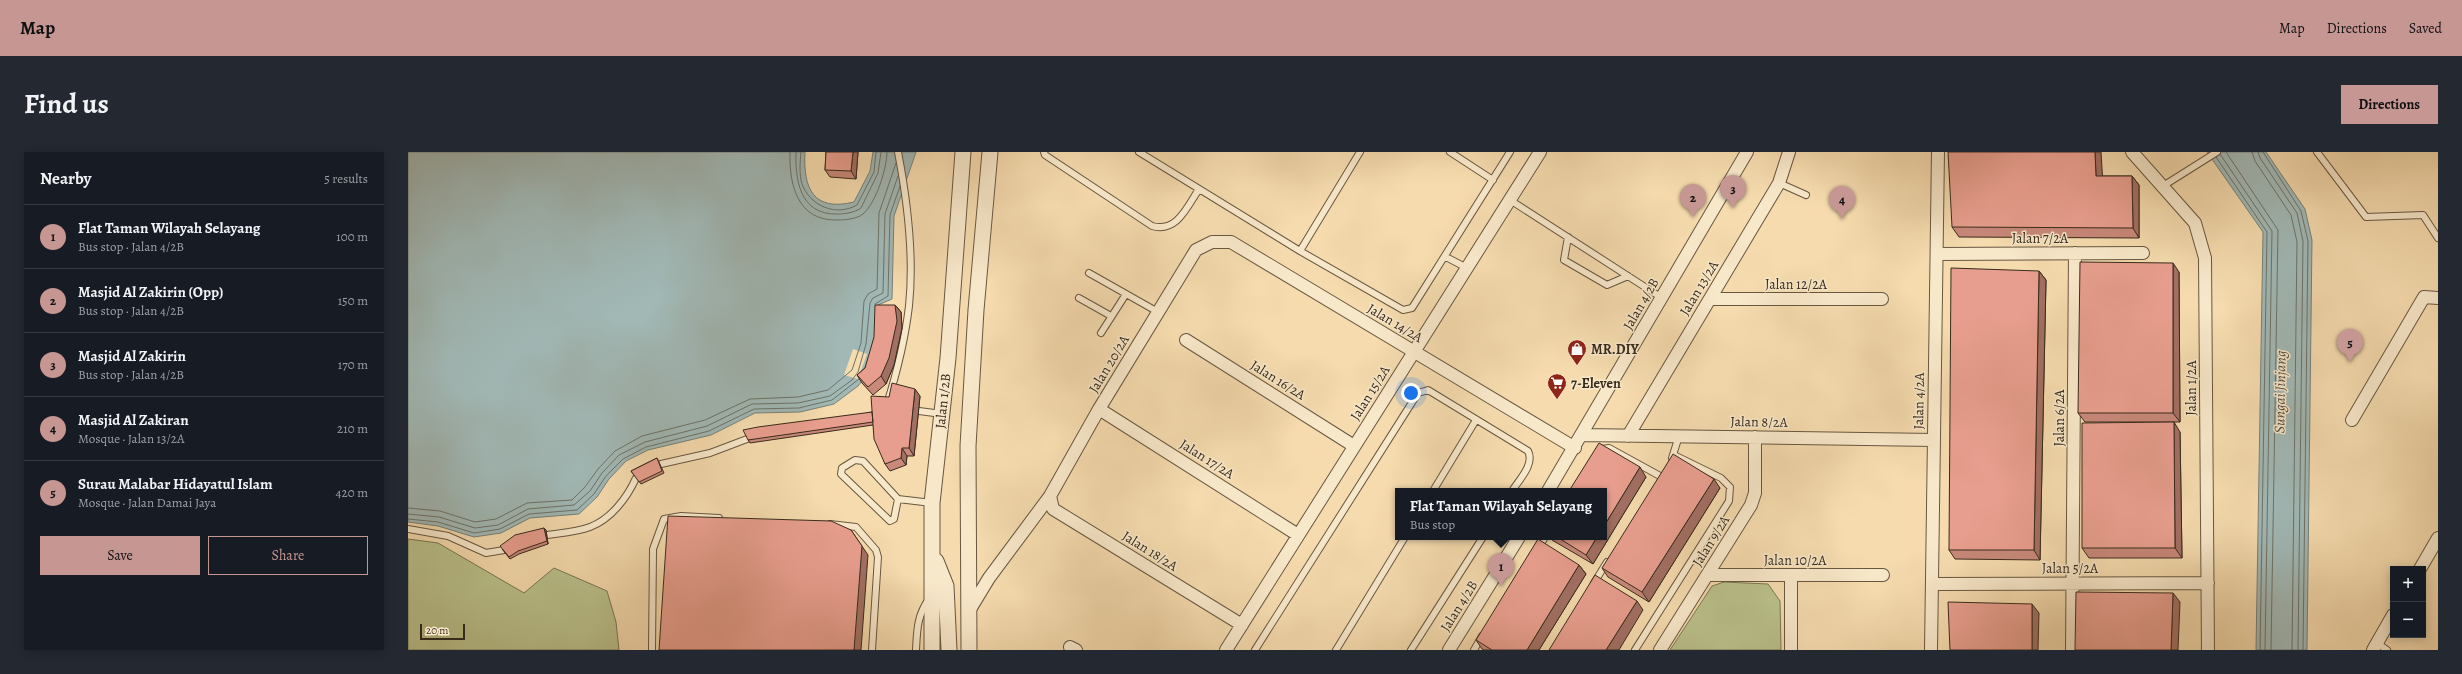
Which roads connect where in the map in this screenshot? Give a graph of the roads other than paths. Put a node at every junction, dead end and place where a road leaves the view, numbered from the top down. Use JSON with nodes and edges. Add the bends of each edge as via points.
{"nodes":[{"id":1,"x":898,"y":152,"type":"edge"},
{"id":2,"x":963,"y":152,"type":"edge"},
{"id":3,"x":990,"y":152,"type":"edge"},
{"id":4,"x":1044,"y":152,"type":"edge"},
{"id":5,"x":1138,"y":152,"type":"edge"},
{"id":6,"x":1360,"y":152,"type":"edge"},
{"id":7,"x":1450,"y":152,"type":"edge"},
{"id":8,"x":1510,"y":152,"type":"edge"},
{"id":9,"x":1540,"y":152,"type":"edge"},
{"id":10,"x":1747,"y":152,"type":"edge"},
{"id":11,"x":1789,"y":152,"type":"edge"},
{"id":12,"x":1938,"y":152,"type":"edge"},
{"id":13,"x":2132,"y":152,"type":"edge"},
{"id":14,"x":2217,"y":152,"type":"edge"},
{"id":15,"x":2317,"y":152,"type":"edge"},
{"id":16,"x":1493,"y":180,"type":"junction"},
{"id":17,"x":1779,"y":183,"type":"junction"},
{"id":18,"x":2163,"y":186,"type":"junction"},
{"id":19,"x":1199,"y":189,"type":"junction"},
{"id":20,"x":1806,"y":195,"type":"dead end"},
{"id":21,"x":1510,"y":200,"type":"junction"},
{"id":22,"x":1568,"y":237,"type":"junction"},
{"id":23,"x":2438,"y":238,"type":"edge"},
{"id":24,"x":1196,"y":250,"type":"joint"},
{"id":25,"x":1300,"y":251,"type":"junction"},
{"id":26,"x":2075,"y":253,"type":"junction"},
{"id":27,"x":2143,"y":253,"type":"dead end"},
{"id":28,"x":1936,"y":254,"type":"junction"},
{"id":29,"x":1446,"y":257,"type":"junction"},
{"id":30,"x":1467,"y":268,"type":"junction"},
{"id":31,"x":1089,"y":273,"type":"dead end"},
{"id":32,"x":1628,"y":276,"type":"junction"},
{"id":33,"x":1126,"y":294,"type":"junction"},
{"id":34,"x":1079,"y":298,"type":"dead end"},
{"id":35,"x":1662,"y":298,"type":"junction"},
{"id":36,"x":2438,"y":298,"type":"edge"},
{"id":37,"x":1710,"y":299,"type":"junction"},
{"id":38,"x":1882,"y":299,"type":"dead end"},
{"id":39,"x":1158,"y":312,"type":"junction"},
{"id":40,"x":1112,"y":316,"type":"junction"},
{"id":41,"x":1101,"y":333,"type":"dead end"},
{"id":42,"x":1186,"y":340,"type":"dead end"},
{"id":43,"x":1414,"y":352,"type":"junction"},
{"id":44,"x":887,"y":404,"type":"edge"},
{"id":45,"x":1099,"y":409,"type":"junction"},
{"id":46,"x":919,"y":411,"type":"dead end"},
{"id":47,"x":942,"y":414,"type":"junction"},
{"id":48,"x":1476,"y":420,"type":"junction"},
{"id":49,"x":2352,"y":420,"type":"dead end"},
{"id":50,"x":1583,"y":435,"type":"junction"},
{"id":51,"x":1628,"y":436,"type":"junction"},
{"id":52,"x":1679,"y":436,"type":"junction"},
{"id":53,"x":1755,"y":437,"type":"junction"},
{"id":54,"x":747,"y":439,"type":"edge"},
{"id":55,"x":1934,"y":440,"type":"junction"},
{"id":56,"x":1354,"y":446,"type":"junction"},
{"id":57,"x":1575,"y":448,"type":"junction"},
{"id":58,"x":1674,"y":455,"type":"junction"},
{"id":59,"x":1597,"y":456,"type":"edge"},
{"id":60,"x":661,"y":464,"type":"edge"},
{"id":61,"x":1663,"y":471,"type":"junction"},
{"id":62,"x":636,"y":478,"type":"edge"},
{"id":63,"x":1656,"y":483,"type":"edge"},
{"id":64,"x":1435,"y":488,"type":"edge"},
{"id":65,"x":1514,"y":488,"type":"edge"},
{"id":66,"x":1550,"y":488,"type":"edge"},
{"id":67,"x":1050,"y":496,"type":"junction"},
{"id":68,"x":898,"y":499,"type":"junction"},
{"id":69,"x":932,"y":503,"type":"junction"},
{"id":70,"x":727,"y":518,"type":"edge"},
{"id":71,"x":819,"y":523,"type":"edge"},
{"id":72,"x":408,"y":529,"type":"edge"},
{"id":73,"x":547,"y":535,"type":"edge"},
{"id":74,"x":1298,"y":535,"type":"junction"},
{"id":75,"x":2438,"y":538,"type":"edge"},
{"id":76,"x":1403,"y":540,"type":"edge"},
{"id":77,"x":1481,"y":540,"type":"edge"},
{"id":78,"x":1518,"y":540,"type":"edge"},
{"id":79,"x":1543,"y":540,"type":"edge"},
{"id":80,"x":504,"y":550,"type":"edge"},
{"id":81,"x":933,"y":552,"type":"junction"},
{"id":82,"x":1532,"y":557,"type":"edge"},
{"id":83,"x":1610,"y":557,"type":"edge"},
{"id":84,"x":2422,"y":566,"type":"edge"},
{"id":85,"x":1708,"y":574,"type":"junction"},
{"id":86,"x":1791,"y":575,"type":"junction"},
{"id":87,"x":1883,"y":575,"type":"dead end"},
{"id":88,"x":2072,"y":583,"type":"junction"},
{"id":89,"x":2208,"y":583,"type":"junction"},
{"id":90,"x":1932,"y":584,"type":"junction"},
{"id":91,"x":1589,"y":590,"type":"edge"},
{"id":92,"x":933,"y":594,"type":"junction"},
{"id":93,"x":969,"y":610,"type":"junction"},
{"id":94,"x":2390,"y":622,"type":"edge"},
{"id":95,"x":1242,"y":625,"type":"junction"},
{"id":96,"x":1485,"y":631,"type":"edge"},
{"id":97,"x":2379,"y":648,"type":"edge"},
{"id":98,"x":652,"y":650,"type":"edge"},
{"id":99,"x":872,"y":650,"type":"edge"},
{"id":100,"x":916,"y":650,"type":"edge"},
{"id":101,"x":932,"y":650,"type":"edge"},
{"id":102,"x":949,"y":650,"type":"edge"},
{"id":103,"x":969,"y":650,"type":"edge"},
{"id":104,"x":1226,"y":650,"type":"edge"},
{"id":105,"x":1254,"y":650,"type":"edge"},
{"id":106,"x":1336,"y":650,"type":"edge"},
{"id":107,"x":1411,"y":650,"type":"edge"},
{"id":108,"x":1449,"y":650,"type":"edge"},
{"id":109,"x":1474,"y":650,"type":"edge"},
{"id":110,"x":1635,"y":650,"type":"edge"},
{"id":111,"x":1660,"y":650,"type":"edge"},
{"id":112,"x":1791,"y":650,"type":"edge"},
{"id":113,"x":1931,"y":650,"type":"edge"},
{"id":114,"x":2072,"y":650,"type":"edge"},
{"id":115,"x":2208,"y":650,"type":"edge"}],
"edges":[{"from":1,"to":44,"type":"lane","via":[[907,215],[909,305],[900,358]]},
{"from":2,"to":47,"type":"street","name":"Jalan 1/2B"},
{"from":3,"to":93,"type":"street","name":"Jalan 1/2B","via":[[976,310],[968,446]]},
{"from":4,"to":19,"type":"lane","via":[[1146,222],[1162,229],[1175,224]]},
{"from":5,"to":19,"type":"lane"},
{"from":6,"to":25,"type":"lane"},
{"from":7,"to":16,"type":"lane"},
{"from":8,"to":16,"type":"lane"},
{"from":9,"to":21,"type":"street","name":"Jalan 15/2A"},
{"from":10,"to":35,"type":"street","name":"Jalan 4/2B"},
{"from":11,"to":17,"type":"street","name":"Jalan 13/2A"},
{"from":12,"to":28,"type":"street","name":"Jalan 4/2A"},
{"from":13,"to":18,"type":"street","name":"Jalan 1/2A"},
{"from":14,"to":18,"type":"lane"},
{"from":15,"to":23,"type":"lane","via":[[2366,217],[2423,215]]},
{"from":16,"to":29,"type":"lane"},
{"from":17,"to":20,"type":"lane"},
{"from":17,"to":37,"type":"street","name":"Jalan 13/2A"},
{"from":18,"to":89,"type":"street","name":"Jalan 1/2A","via":[[2195,223],[2205,258]]},
{"from":19,"to":25,"type":"lane"},
{"from":21,"to":22,"type":"lane"},
{"from":21,"to":30,"type":"street","name":"Jalan 15/2A"},
{"from":22,"to":32,"type":"lane"},
{"from":22,"to":32,"type":"lane","via":[[1564,260],[1607,286]]},
{"from":24,"to":39,"type":"street","name":"Jalan 20/2A"},
{"from":24,"to":43,"type":"street","name":"Jalan 14/2A","via":[[1212,242],[1231,242]]},
{"from":25,"to":29,"type":"lane","via":[[1403,310],[1412,308]]},
{"from":26,"to":27,"type":"street","name":"Jalan 7/2A"},
{"from":26,"to":28,"type":"street","name":"Jalan 7/2A"},
{"from":26,"to":88,"type":"street","name":"Jalan 6/2A"},
{"from":28,"to":55,"type":"street","name":"Jalan 4/2A"},
{"from":29,"to":30,"type":"lane"},
{"from":30,"to":43,"type":"street","name":"Jalan 15/2A"},
{"from":31,"to":33,"type":"lane"},
{"from":32,"to":35,"type":"lane"},
{"from":33,"to":39,"type":"lane"},
{"from":33,"to":40,"type":"lane"},
{"from":34,"to":40,"type":"lane"},
{"from":35,"to":50,"type":"street","name":"Jalan 4/2B"},
{"from":36,"to":49,"type":"street","via":[[2424,297]]},
{"from":37,"to":38,"type":"street","name":"Jalan 12/2A"},
{"from":37,"to":51,"type":"street","name":"Jalan 13/2A"},
{"from":39,"to":45,"type":"street","name":"Jalan 20/2A"},
{"from":40,"to":41,"type":"lane"},
{"from":42,"to":56,"type":"street","name":"Jalan 16/2A"},
{"from":43,"to":56,"type":"street","name":"Jalan 15/2A"},
{"from":43,"to":57,"type":"street","name":"Jalan 14/2A"},
{"from":45,"to":67,"type":"street","name":"Jalan 20/2A"},
{"from":45,"to":74,"type":"street","name":"Jalan 17/2A"},
{"from":46,"to":47,"type":"lane"},
{"from":47,"to":69,"type":"street","name":"Jalan 1/2B"},
{"from":48,"to":64,"type":"lane"},
{"from":48,"to":65,"type":"lane","via":[[1528,451],[1531,456],[1530,463]]},
{"from":48,"to":105,"type":"lane","via":[[1428,390],[1418,393]]},
{"from":50,"to":51,"type":"street","name":"Jalan 8/2A"},
{"from":50,"to":57,"type":"street","name":"Jalan 4/2B"},
{"from":51,"to":52,"type":"street","name":"Jalan 8/2A"},
{"from":52,"to":53,"type":"street","name":"Jalan 8/2A"},
{"from":52,"to":58,"type":"lane"},
{"from":53,"to":55,"type":"street","name":"Jalan 8/2A"},
{"from":53,"to":85,"type":"street","name":"Jalan 9/2A","via":[[1755,493],[1751,506]]},
{"from":54,"to":60,"type":"lane","via":[[710,453]]},
{"from":55,"to":90,"type":"street","name":"Jalan 4/2A"},
{"from":56,"to":74,"type":"street","name":"Jalan 15/2A"},
{"from":57,"to":66,"type":"street","name":"Jalan 4/2B"},
{"from":58,"to":61,"type":"lane"},
{"from":58,"to":110,"type":"lane","via":[[1721,478],[1730,487],[1729,500]]},
{"from":59,"to":61,"type":"lane","via":[[1604,448],[1609,448]]},
{"from":61,"to":63,"type":"lane"},
{"from":62,"to":73,"type":"lane","via":[[617,507],[604,520],[590,527]]},
{"from":67,"to":93,"type":"street","name":"Jalan 20/2A","via":[[989,578]]},
{"from":67,"to":95,"type":"street","name":"Jalan 18/2A","via":[[1053,508]]},
{"from":68,"to":68,"type":"lane","via":[[894,519],[890,521],[840,474],[842,468],[856,460],[864,461]]},
{"from":68,"to":69,"type":"lane"},
{"from":69,"to":81,"type":"street","name":"Jalan 1/2B"},
{"from":70,"to":98,"type":"lane","via":[[681,516],[664,519],[653,549]]},
{"from":71,"to":99,"type":"lane","via":[[856,527],[876,550],[878,557]]},
{"from":72,"to":80,"type":"lane","via":[[448,536],[486,553]]},
{"from":74,"to":95,"type":"street","name":"Jalan 15/2A"},
{"from":75,"to":84,"type":"street"},
{"from":76,"to":106,"type":"lane"},
{"from":77,"to":107,"type":"lane"},
{"from":78,"to":108,"type":"street","name":"Jalan 4/2B"},
{"from":79,"to":82,"type":"lane"},
{"from":81,"to":92,"type":"street","name":"Jalan 1/2B"},
{"from":81,"to":102,"type":"street","via":[[946,586]]},
{"from":83,"to":91,"type":"lane"},
{"from":85,"to":86,"type":"street","name":"Jalan 10/2A"},
{"from":85,"to":111,"type":"street","name":"Jalan 9/2A"},
{"from":86,"to":87,"type":"street","name":"Jalan 10/2A"},
{"from":86,"to":112,"type":"street"},
{"from":88,"to":89,"type":"street","name":"Jalan 5/2A"},
{"from":88,"to":90,"type":"street","name":"Jalan 5/2A"},
{"from":88,"to":114,"type":"street","name":"Jalan 6/2A"},
{"from":89,"to":115,"type":"street","name":"Jalan 1/2A"},
{"from":90,"to":113,"type":"street","name":"Jalan 4/2A"},
{"from":92,"to":100,"type":"lane","via":[[923,607],[918,622]]},
{"from":92,"to":101,"type":"street","name":"Jalan 1/2B"},
{"from":93,"to":103,"type":"street","name":"Jalan 1/2B"},
{"from":94,"to":97,"type":"street"},
{"from":95,"to":104,"type":"street","name":"Jalan 15/2A"},
{"from":96,"to":109,"type":"lane"}]}
